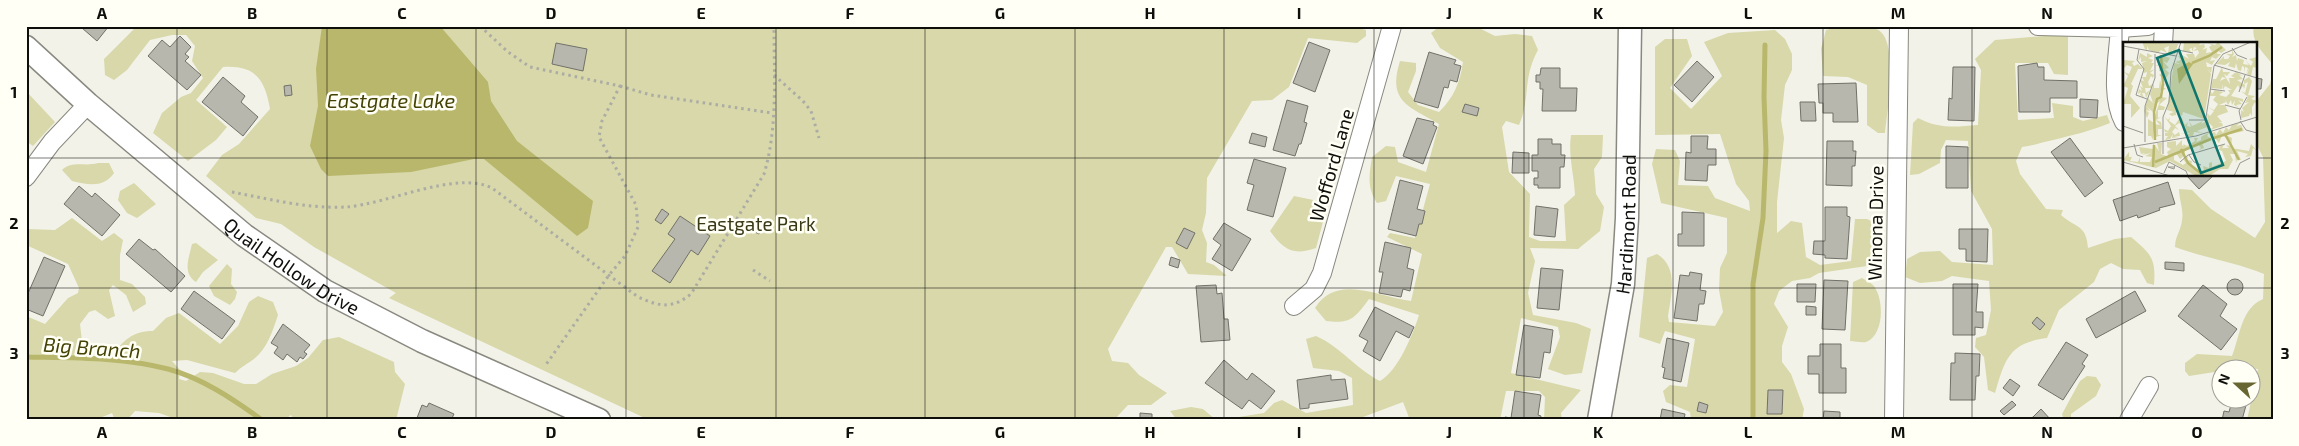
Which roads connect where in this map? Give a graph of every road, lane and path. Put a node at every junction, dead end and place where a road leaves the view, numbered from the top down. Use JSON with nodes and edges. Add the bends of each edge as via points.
{"nodes":[{"id":1,"x":480,"y":26,"type":"edge"},
{"id":2,"x":774,"y":26,"type":"edge"},
{"id":3,"x":1392,"y":26,"type":"edge"},
{"id":4,"x":1630,"y":26,"type":"edge"},
{"id":5,"x":1899,"y":26,"type":"edge"},
{"id":6,"x":2038,"y":26,"type":"edge"},
{"id":7,"x":2148,"y":26,"type":"edge"},
{"id":8,"x":2164,"y":26,"type":"edge"},
{"id":9,"x":2120,"y":28,"type":"junction"},
{"id":10,"x":2163,"y":42,"type":"edge"},
{"id":11,"x":26,"y":47,"type":"edge"},
{"id":12,"x":774,"y":75,"type":"junction"},
{"id":13,"x":620,"y":86,"type":"junction"},
{"id":14,"x":88,"y":104,"type":"junction"},
{"id":15,"x":772,"y":113,"type":"junction"},
{"id":16,"x":2123,"y":120,"type":"edge"},
{"id":17,"x":819,"y":138,"type":"dead end"},
{"id":18,"x":26,"y":177,"type":"edge"},
{"id":19,"x":232,"y":192,"type":"dead end"},
{"id":20,"x":735,"y":221,"type":"junction"},
{"id":21,"x":737,"y":226,"type":"dead end"},
{"id":22,"x":753,"y":270,"type":"dead end"},
{"id":23,"x":609,"y":276,"type":"junction"},
{"id":24,"x":770,"y":281,"type":"dead end"},
{"id":25,"x":1294,"y":306,"type":"dead end"},
{"id":26,"x":546,"y":366,"type":"dead end"},
{"id":27,"x":2149,"y":386,"type":"dead end"},
{"id":28,"x":599,"y":420,"type":"edge"},
{"id":29,"x":1599,"y":420,"type":"edge"},
{"id":30,"x":1894,"y":420,"type":"edge"},
{"id":31,"x":2129,"y":420,"type":"edge"}],
"edges":[{"from":1,"to":13,"type":"path","via":[[530,67]]},
{"from":2,"to":12,"type":"path"},
{"from":3,"to":25,"type":"street","name":"Wofford Lane","via":[[1322,273],[1314,289]]},
{"from":4,"to":29,"type":"street","name":"Hardimont Road","via":[[1628,218],[1623,284]]},
{"from":5,"to":30,"type":"street","name":"Winona Drive"},
{"from":6,"to":9,"type":"street"},
{"from":7,"to":9,"type":"street"},
{"from":8,"to":10,"type":"street"},
{"from":9,"to":16,"type":"street","via":[[2117,99]]},
{"from":11,"to":14,"type":"street","name":"Quail Hollow Drive"},
{"from":12,"to":15,"type":"path"},
{"from":12,"to":17,"type":"path","via":[[811,111]]},
{"from":13,"to":15,"type":"path","via":[[651,95]]},
{"from":13,"to":23,"type":"path","via":[[602,121],[599,137],[636,205],[638,227],[625,256]]},
{"from":14,"to":18,"type":"street","via":[[52,142]]},
{"from":14,"to":28,"type":"street","name":"Quail Hollow Drive","via":[[244,235],[325,291],[422,341]]},
{"from":15,"to":20,"type":"path","via":[[769,158],[764,174]]},
{"from":19,"to":23,"type":"path","via":[[296,204],[346,207],[454,182],[483,184]]},
{"from":20,"to":21,"type":"path"},
{"from":20,"to":23,"type":"path","via":[[691,294],[678,304],[655,305]]},
{"from":22,"to":24,"type":"path"},
{"from":23,"to":26,"type":"path"},
{"from":27,"to":31,"type":"street"}]}
